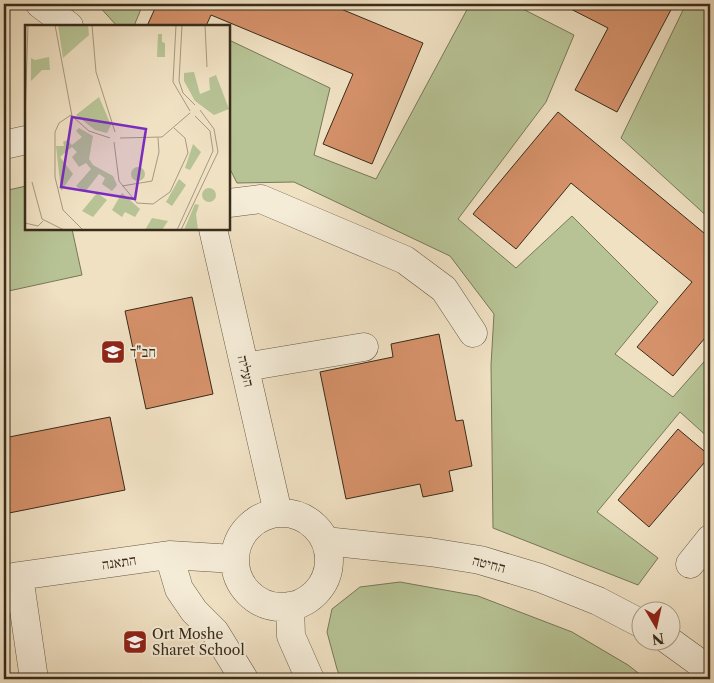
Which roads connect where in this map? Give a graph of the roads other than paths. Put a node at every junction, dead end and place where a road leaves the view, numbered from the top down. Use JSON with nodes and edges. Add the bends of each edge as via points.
{"nodes":[{"id":1,"x":40,"y":4,"type":"edge"},
{"id":2,"x":68,"y":25,"type":"edge"},
{"id":3,"x":25,"y":140,"type":"edge"},
{"id":4,"x":4,"y":145,"type":"edge"},
{"id":5,"x":230,"y":202,"type":"edge"},
{"id":6,"x":213,"y":230,"type":"edge"},
{"id":7,"x":473,"y":333,"type":"dead end"},
{"id":8,"x":364,"y":347,"type":"dead end"},
{"id":9,"x":245,"y":367,"type":"junction"},
{"id":10,"x":278,"y":513,"type":"junction"},
{"id":11,"x":710,"y":539,"type":"edge"},
{"id":12,"x":326,"y":541,"type":"junction"},
{"id":13,"x":169,"y":555,"type":"junction"},
{"id":14,"x":235,"y":559,"type":"junction"},
{"id":15,"x":690,"y":564,"type":"dead end"},
{"id":16,"x":11,"y":578,"type":"edge"},
{"id":17,"x":290,"y":606,"type":"junction"},
{"id":18,"x":632,"y":619,"type":"edge"},
{"id":19,"x":682,"y":650,"type":"edge"},
{"id":20,"x":710,"y":674,"type":"edge"},
{"id":21,"x":34,"y":679,"type":"edge"},
{"id":22,"x":244,"y":679,"type":"edge"},
{"id":23,"x":310,"y":679,"type":"edge"}],
"edges":[{"from":1,"to":2,"type":"street"},
{"from":3,"to":4,"type":"street"},
{"from":5,"to":7,"type":"street","via":[[261,199],[405,260],[444,289]]},
{"from":6,"to":9,"type":"street","name":"העליה"},
{"from":8,"to":9,"type":"street"},
{"from":9,"to":10,"type":"street","name":"העליה"},
{"from":10,"to":12,"type":"street","via":[[306,519],[318,528]]},
{"from":10,"to":14,"type":"street","via":[[253,523],[244,533]]},
{"from":11,"to":15,"type":"street"},
{"from":12,"to":17,"type":"street","via":[[330,554],[324,582],[316,594]]},
{"from":12,"to":18,"type":"street","name":"החיטה","via":[[480,560],[540,578]]},
{"from":13,"to":14,"type":"street","name":"התאנה"},
{"from":13,"to":16,"type":"street","name":"התאנה"},
{"from":13,"to":22,"type":"street","via":[[179,588],[215,632]]},
{"from":14,"to":17,"type":"street","via":[[242,585],[251,595],[276,607]]},
{"from":16,"to":21,"type":"street"},
{"from":17,"to":23,"type":"street","via":[[291,636]]},
{"from":19,"to":20,"type":"street"}]}
